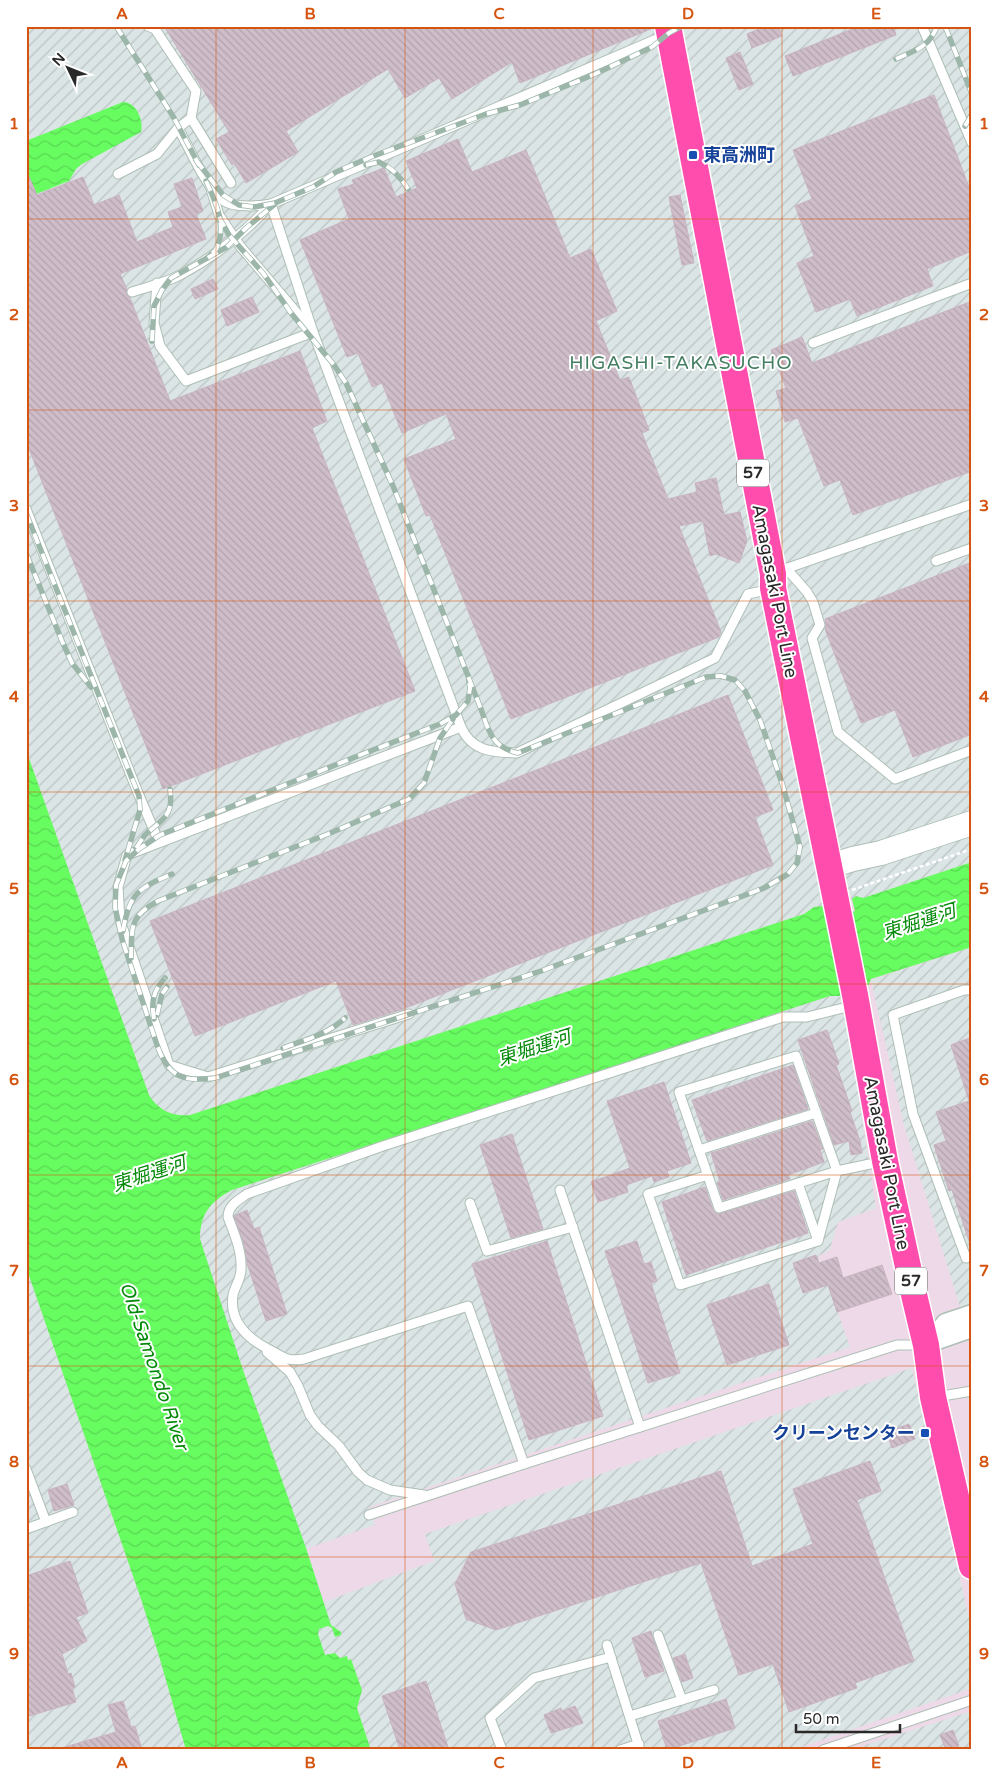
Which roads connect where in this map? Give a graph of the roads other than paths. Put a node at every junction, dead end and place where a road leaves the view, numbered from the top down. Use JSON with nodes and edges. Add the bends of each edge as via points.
{"nodes":[{"id":1,"x":148,"y":26,"type":"edge"},
{"id":2,"x":922,"y":26,"type":"edge"},
{"id":3,"x":668,"y":30,"type":"edge"},
{"id":4,"x":191,"y":118,"type":"junction"},
{"id":5,"x":178,"y":128,"type":"junction"},
{"id":6,"x":972,"y":143,"type":"edge"},
{"id":7,"x":118,"y":174,"type":"dead end"},
{"id":8,"x":231,"y":183,"type":"dead end"},
{"id":9,"x":210,"y":186,"type":"junction"},
{"id":10,"x":271,"y":204,"type":"junction"},
{"id":11,"x":235,"y":239,"type":"junction"},
{"id":12,"x":157,"y":283,"type":"junction"},
{"id":13,"x":972,"y":283,"type":"edge"},
{"id":14,"x":132,"y":292,"type":"dead end"},
{"id":15,"x":314,"y":332,"type":"junction"},
{"id":16,"x":813,"y":344,"type":"dead end"},
{"id":17,"x":972,"y":504,"type":"edge"},
{"id":18,"x":26,"y":509,"type":"edge"},
{"id":19,"x":972,"y":548,"type":"edge"},
{"id":20,"x":936,"y":561,"type":"dead end"},
{"id":21,"x":777,"y":577,"type":"junction"},
{"id":22,"x":461,"y":727,"type":"junction"},
{"id":23,"x":972,"y":750,"type":"edge"},
{"id":24,"x":972,"y":823,"type":"edge"},
{"id":25,"x":159,"y":842,"type":"junction"},
{"id":26,"x":830,"y":866,"type":"junction"},
{"id":27,"x":972,"y":990,"type":"edge"},
{"id":28,"x":855,"y":1000,"type":"junction"},
{"id":29,"x":409,"y":1014,"type":"dead end"},
{"id":30,"x":816,"y":1113,"type":"junction"},
{"id":31,"x":700,"y":1150,"type":"junction"},
{"id":32,"x":885,"y":1161,"type":"junction"},
{"id":33,"x":837,"y":1171,"type":"junction"},
{"id":34,"x":708,"y":1175,"type":"junction"},
{"id":35,"x":798,"y":1183,"type":"junction"},
{"id":36,"x":560,"y":1190,"type":"dead end"},
{"id":37,"x":470,"y":1203,"type":"dead end"},
{"id":38,"x":573,"y":1227,"type":"junction"},
{"id":39,"x":818,"y":1241,"type":"junction"},
{"id":40,"x":972,"y":1256,"type":"edge"},
{"id":41,"x":972,"y":1313,"type":"edge"},
{"id":42,"x":972,"y":1329,"type":"edge"},
{"id":43,"x":972,"y":1340,"type":"edge"},
{"id":44,"x":255,"y":1342,"type":"junction"},
{"id":45,"x":926,"y":1345,"type":"junction"},
{"id":46,"x":972,"y":1391,"type":"edge"},
{"id":47,"x":933,"y":1398,"type":"junction"},
{"id":48,"x":640,"y":1427,"type":"junction"},
{"id":49,"x":524,"y":1464,"type":"junction"},
{"id":50,"x":26,"y":1469,"type":"edge"},
{"id":51,"x":426,"y":1496,"type":"junction"},
{"id":52,"x":74,"y":1512,"type":"dead end"},
{"id":53,"x":369,"y":1515,"type":"dead end"},
{"id":54,"x":46,"y":1522,"type":"junction"},
{"id":55,"x":26,"y":1528,"type":"edge"},
{"id":56,"x":972,"y":1566,"type":"edge"},
{"id":57,"x":658,"y":1635,"type":"dead end"},
{"id":58,"x":607,"y":1645,"type":"dead end"},
{"id":59,"x":611,"y":1657,"type":"junction"},
{"id":60,"x":714,"y":1690,"type":"dead end"},
{"id":61,"x":682,"y":1700,"type":"junction"},
{"id":62,"x":972,"y":1700,"type":"edge"},
{"id":63,"x":630,"y":1716,"type":"junction"},
{"id":64,"x":640,"y":1747,"type":"edge"},
{"id":65,"x":502,"y":1750,"type":"edge"},
{"id":66,"x":620,"y":1750,"type":"edge"},
{"id":67,"x":823,"y":1750,"type":"edge"}],
"edges":[{"from":1,"to":4,"type":"lane","via":[[155,29],[196,91]]},
{"from":2,"to":6,"type":"lane"},
{"from":3,"to":10,"type":"lane"},
{"from":3,"to":21,"type":"main road","name":"Amagasaki Port Line","number":"57"},
{"from":4,"to":5,"type":"lane"},
{"from":4,"to":8,"type":"lane"},
{"from":5,"to":7,"type":"lane","via":[[156,154]]},
{"from":5,"to":9,"type":"lane"},
{"from":9,"to":10,"type":"lane","via":[[225,202],[253,207]]},
{"from":9,"to":11,"type":"lane","via":[[219,215]]},
{"from":10,"to":11,"type":"lane"},
{"from":10,"to":15,"type":"lane"},
{"from":11,"to":12,"type":"lane","via":[[179,276]]},
{"from":11,"to":15,"type":"lane"},
{"from":12,"to":14,"type":"lane"},
{"from":12,"to":15,"type":"lane","via":[[154,323],[160,346],[186,381]]},
{"from":13,"to":16,"type":"lane"},
{"from":15,"to":22,"type":"lane"},
{"from":17,"to":21,"type":"lane"},
{"from":18,"to":25,"type":"lane"},
{"from":19,"to":20,"type":"lane"},
{"from":21,"to":22,"type":"lane","via":[[748,594],[715,658],[517,753],[494,752],[472,744]]},
{"from":21,"to":23,"type":"lane","via":[[807,592],[813,602],[820,625],[812,638],[838,732],[894,779]]},
{"from":21,"to":26,"type":"main road","name":"Amagasaki Port Line","number":"57"},
{"from":22,"to":25,"type":"lane"},
{"from":24,"to":26,"type":"street"},
{"from":25,"to":29,"type":"lane","via":[[127,855],[118,887],[120,920],[169,1065],[208,1077]]},
{"from":26,"to":28,"type":"main road","name":"Amagasaki Port Line","number":"57"},
{"from":27,"to":40,"type":"lane","via":[[893,1015],[913,1114],[966,1258]]},
{"from":28,"to":32,"type":"main road","name":"Amagasaki Port Line","number":"57"},
{"from":28,"to":44,"type":"lane","via":[[807,1017],[783,1017],[383,1146],[247,1194],[228,1211],[241,1269],[233,1294],[233,1311],[238,1324]]},
{"from":30,"to":31,"type":"lane"},
{"from":30,"to":31,"type":"lane","via":[[796,1056],[679,1092]]},
{"from":30,"to":33,"type":"lane"},
{"from":31,"to":34,"type":"lane"},
{"from":32,"to":33,"type":"lane"},
{"from":32,"to":45,"type":"main road","name":"Amagasaki Port Line","number":"57"},
{"from":33,"to":35,"type":"lane"},
{"from":33,"to":39,"type":"lane"},
{"from":34,"to":35,"type":"lane","via":[[719,1208]]},
{"from":34,"to":39,"type":"lane","via":[[648,1194],[680,1285]]},
{"from":35,"to":39,"type":"lane"},
{"from":36,"to":38,"type":"lane"},
{"from":37,"to":38,"type":"lane","via":[[487,1251]]},
{"from":38,"to":48,"type":"lane"},
{"from":41,"to":45,"type":"street","via":[[945,1322]]},
{"from":42,"to":45,"type":"street"},
{"from":43,"to":45,"type":"street","via":[[951,1347]]},
{"from":44,"to":49,"type":"lane","via":[[291,1361],[304,1359],[468,1306]]},
{"from":44,"to":51,"type":"lane","via":[[290,1372],[310,1415],[358,1472],[367,1480],[390,1490]]},
{"from":45,"to":47,"type":"main road","name":"Amagasaki Port Line","number":"57"},
{"from":45,"to":48,"type":"lane","via":[[897,1345]]},
{"from":46,"to":47,"type":"lane"},
{"from":47,"to":56,"type":"main road","name":"Amagasaki Port Line","number":"57"},
{"from":48,"to":49,"type":"lane"},
{"from":49,"to":51,"type":"lane"},
{"from":50,"to":54,"type":"lane"},
{"from":51,"to":53,"type":"lane"},
{"from":52,"to":54,"type":"lane"},
{"from":54,"to":55,"type":"lane"},
{"from":57,"to":61,"type":"lane"},
{"from":58,"to":59,"type":"lane"},
{"from":59,"to":63,"type":"lane"},
{"from":59,"to":65,"type":"lane","via":[[534,1678],[490,1718]]},
{"from":60,"to":61,"type":"lane"},
{"from":61,"to":63,"type":"lane"},
{"from":62,"to":67,"type":"lane"},
{"from":63,"to":64,"type":"lane"},
{"from":64,"to":66,"type":"lane"}]}
